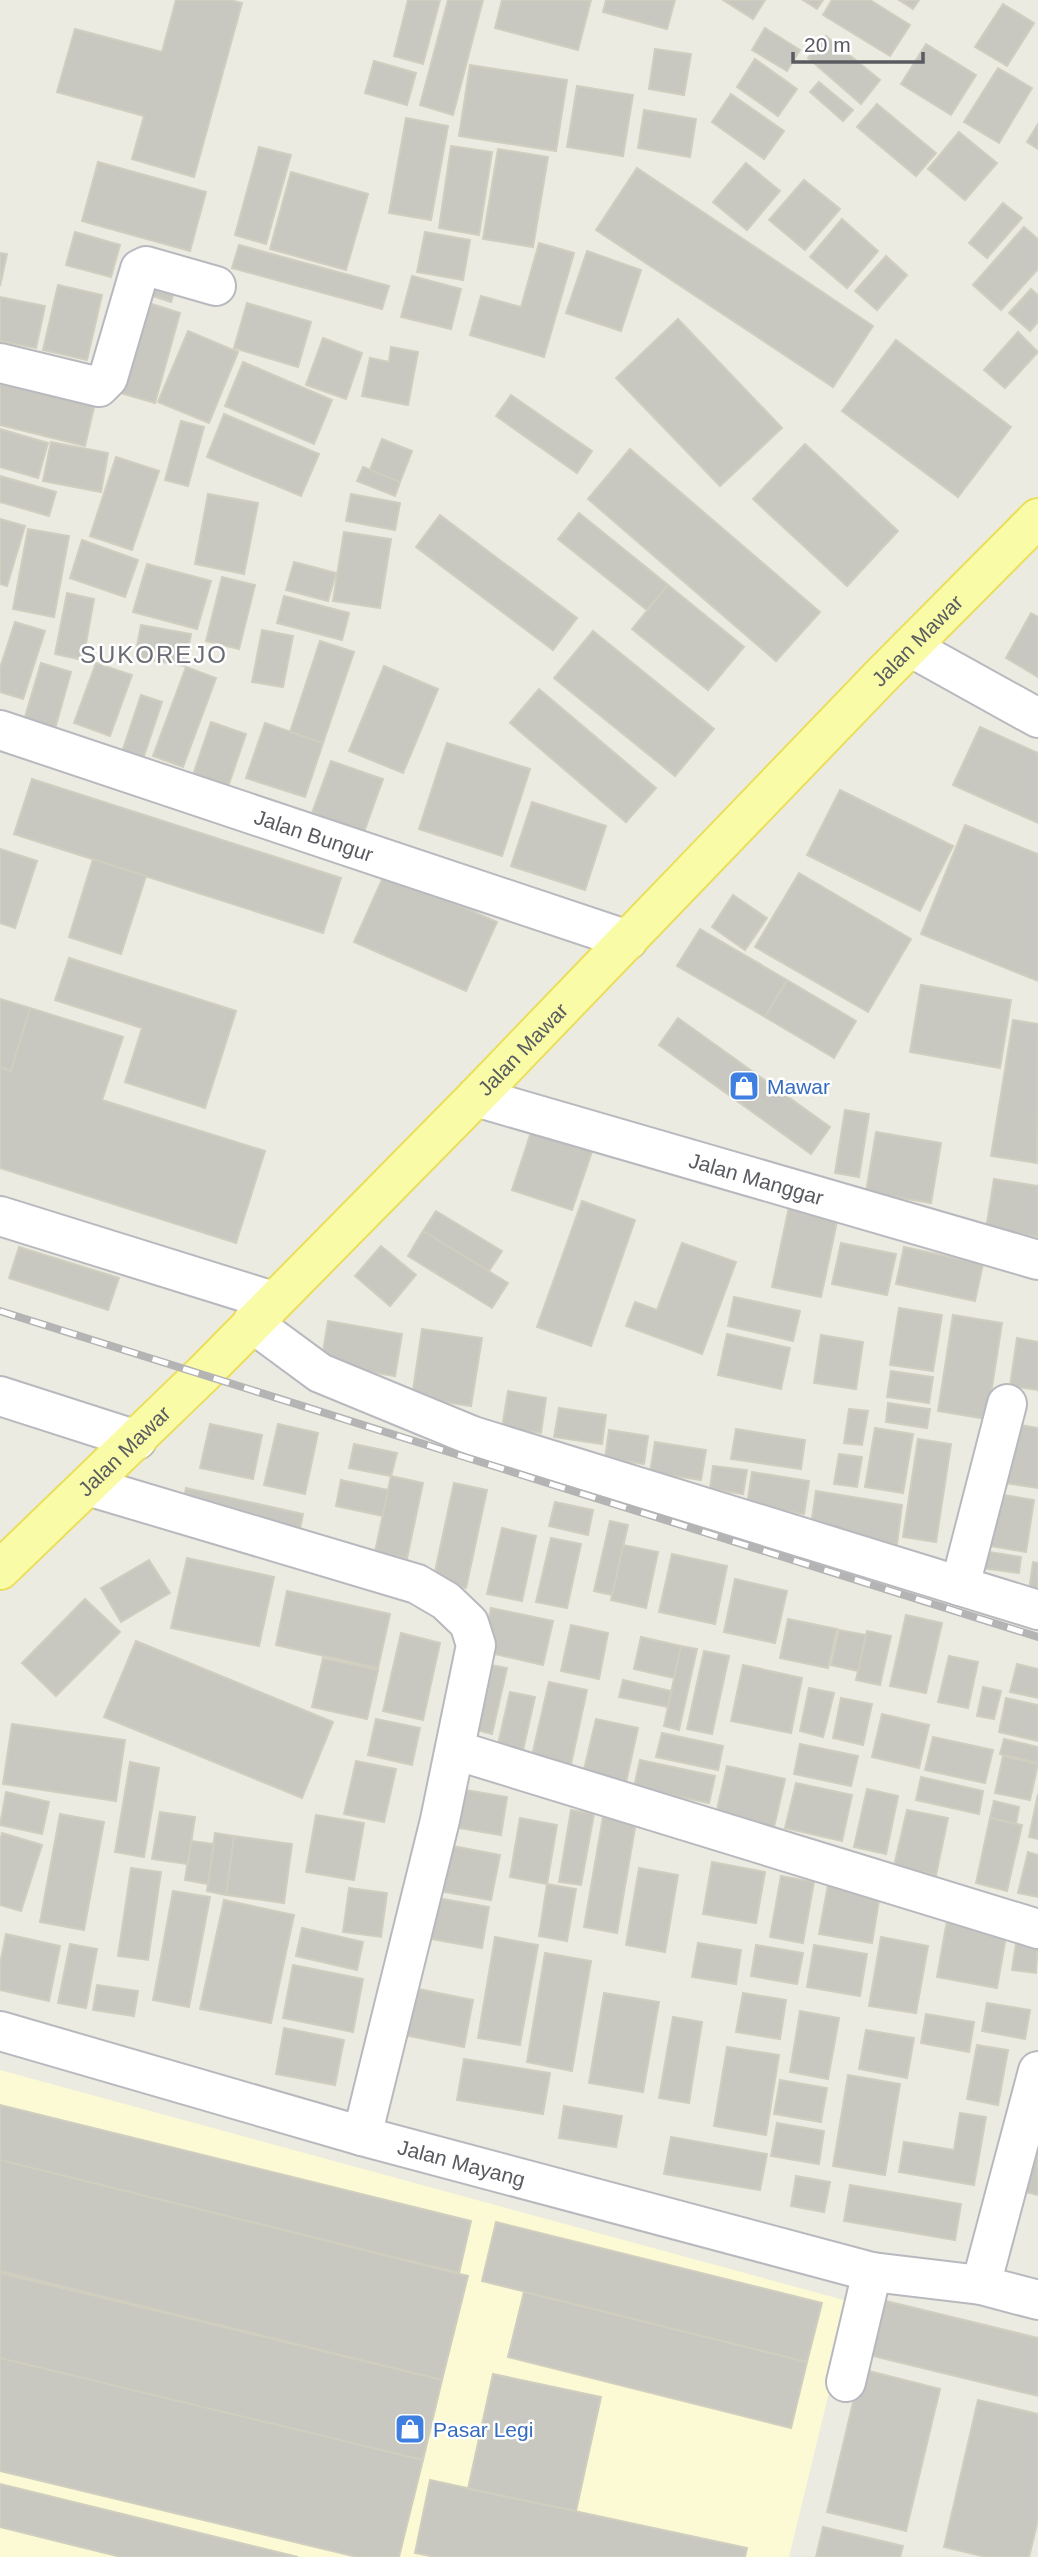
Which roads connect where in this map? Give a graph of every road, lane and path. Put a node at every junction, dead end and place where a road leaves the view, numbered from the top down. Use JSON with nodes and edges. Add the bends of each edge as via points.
{"nodes":[{"id":1,"x":216,"y":286,"type":"dead end"},
{"id":2,"x":0,"y":363,"type":"edge"},
{"id":3,"x":1038,"y":519,"type":"edge"},
{"id":4,"x":910,"y":648,"type":"junction"},
{"id":5,"x":1038,"y":718,"type":"edge"},
{"id":6,"x":0,"y":730,"type":"edge"},
{"id":7,"x":628,"y":940,"type":"junction"},
{"id":8,"x":475,"y":1097,"type":"junction"},
{"id":9,"x":0,"y":1216,"type":"edge"},
{"id":10,"x":1038,"y":1259,"type":"edge"},
{"id":11,"x":263,"y":1312,"type":"junction"},
{"id":12,"x":0,"y":1396,"type":"edge"},
{"id":13,"x":1007,"y":1404,"type":"dead end"},
{"id":14,"x":137,"y":1440,"type":"junction"},
{"id":15,"x":88,"y":1486,"type":"junction"},
{"id":16,"x":0,"y":1570,"type":"edge"},
{"id":17,"x":960,"y":1586,"type":"junction"},
{"id":18,"x":1038,"y":1610,"type":"edge"},
{"id":19,"x":455,"y":1750,"type":"junction"},
{"id":20,"x":1038,"y":1928,"type":"edge"},
{"id":21,"x":0,"y":2031,"type":"edge"},
{"id":22,"x":1038,"y":2070,"type":"edge"},
{"id":23,"x":362,"y":2136,"type":"junction"},
{"id":24,"x":872,"y":2272,"type":"junction"},
{"id":25,"x":981,"y":2285,"type":"junction"},
{"id":26,"x":1038,"y":2300,"type":"edge"},
{"id":27,"x":846,"y":2382,"type":"dead end"}],
"edges":[{"from":1,"to":2,"type":"street","via":[[146,266],[140,269],[108,378],[99,387]]},
{"from":3,"to":4,"type":"main road","name":"Jalan Mawar"},
{"from":4,"to":5,"type":"street"},
{"from":4,"to":7,"type":"main road","name":"Jalan Mawar"},
{"from":6,"to":7,"type":"street","name":"Jalan Bungur"},
{"from":7,"to":8,"type":"main road","name":"Jalan Mawar"},
{"from":8,"to":10,"type":"street","name":"Jalan Manggar"},
{"from":8,"to":11,"type":"main road","name":"Jalan Mawar"},
{"from":9,"to":11,"type":"street"},
{"from":11,"to":14,"type":"main road","name":"Jalan Mawar"},
{"from":11,"to":17,"type":"street","via":[[320,1373],[473,1436]]},
{"from":12,"to":14,"type":"street"},
{"from":13,"to":17,"type":"street"},
{"from":14,"to":15,"type":"main road","name":"Jalan Mawar"},
{"from":15,"to":16,"type":"main road","name":"Jalan Mawar"},
{"from":15,"to":19,"type":"street","via":[[417,1584],[446,1601],[469,1623],[476,1645]]},
{"from":17,"to":18,"type":"street"},
{"from":19,"to":20,"type":"street"},
{"from":19,"to":23,"type":"street"},
{"from":21,"to":23,"type":"street","name":"Jalan Mayang"},
{"from":22,"to":25,"type":"street"},
{"from":23,"to":24,"type":"street","name":"Jalan Mayang"},
{"from":24,"to":25,"type":"street","name":"Jalan Mayang"},
{"from":24,"to":27,"type":"street"},
{"from":25,"to":26,"type":"street","name":"Jalan Mayang"}]}
